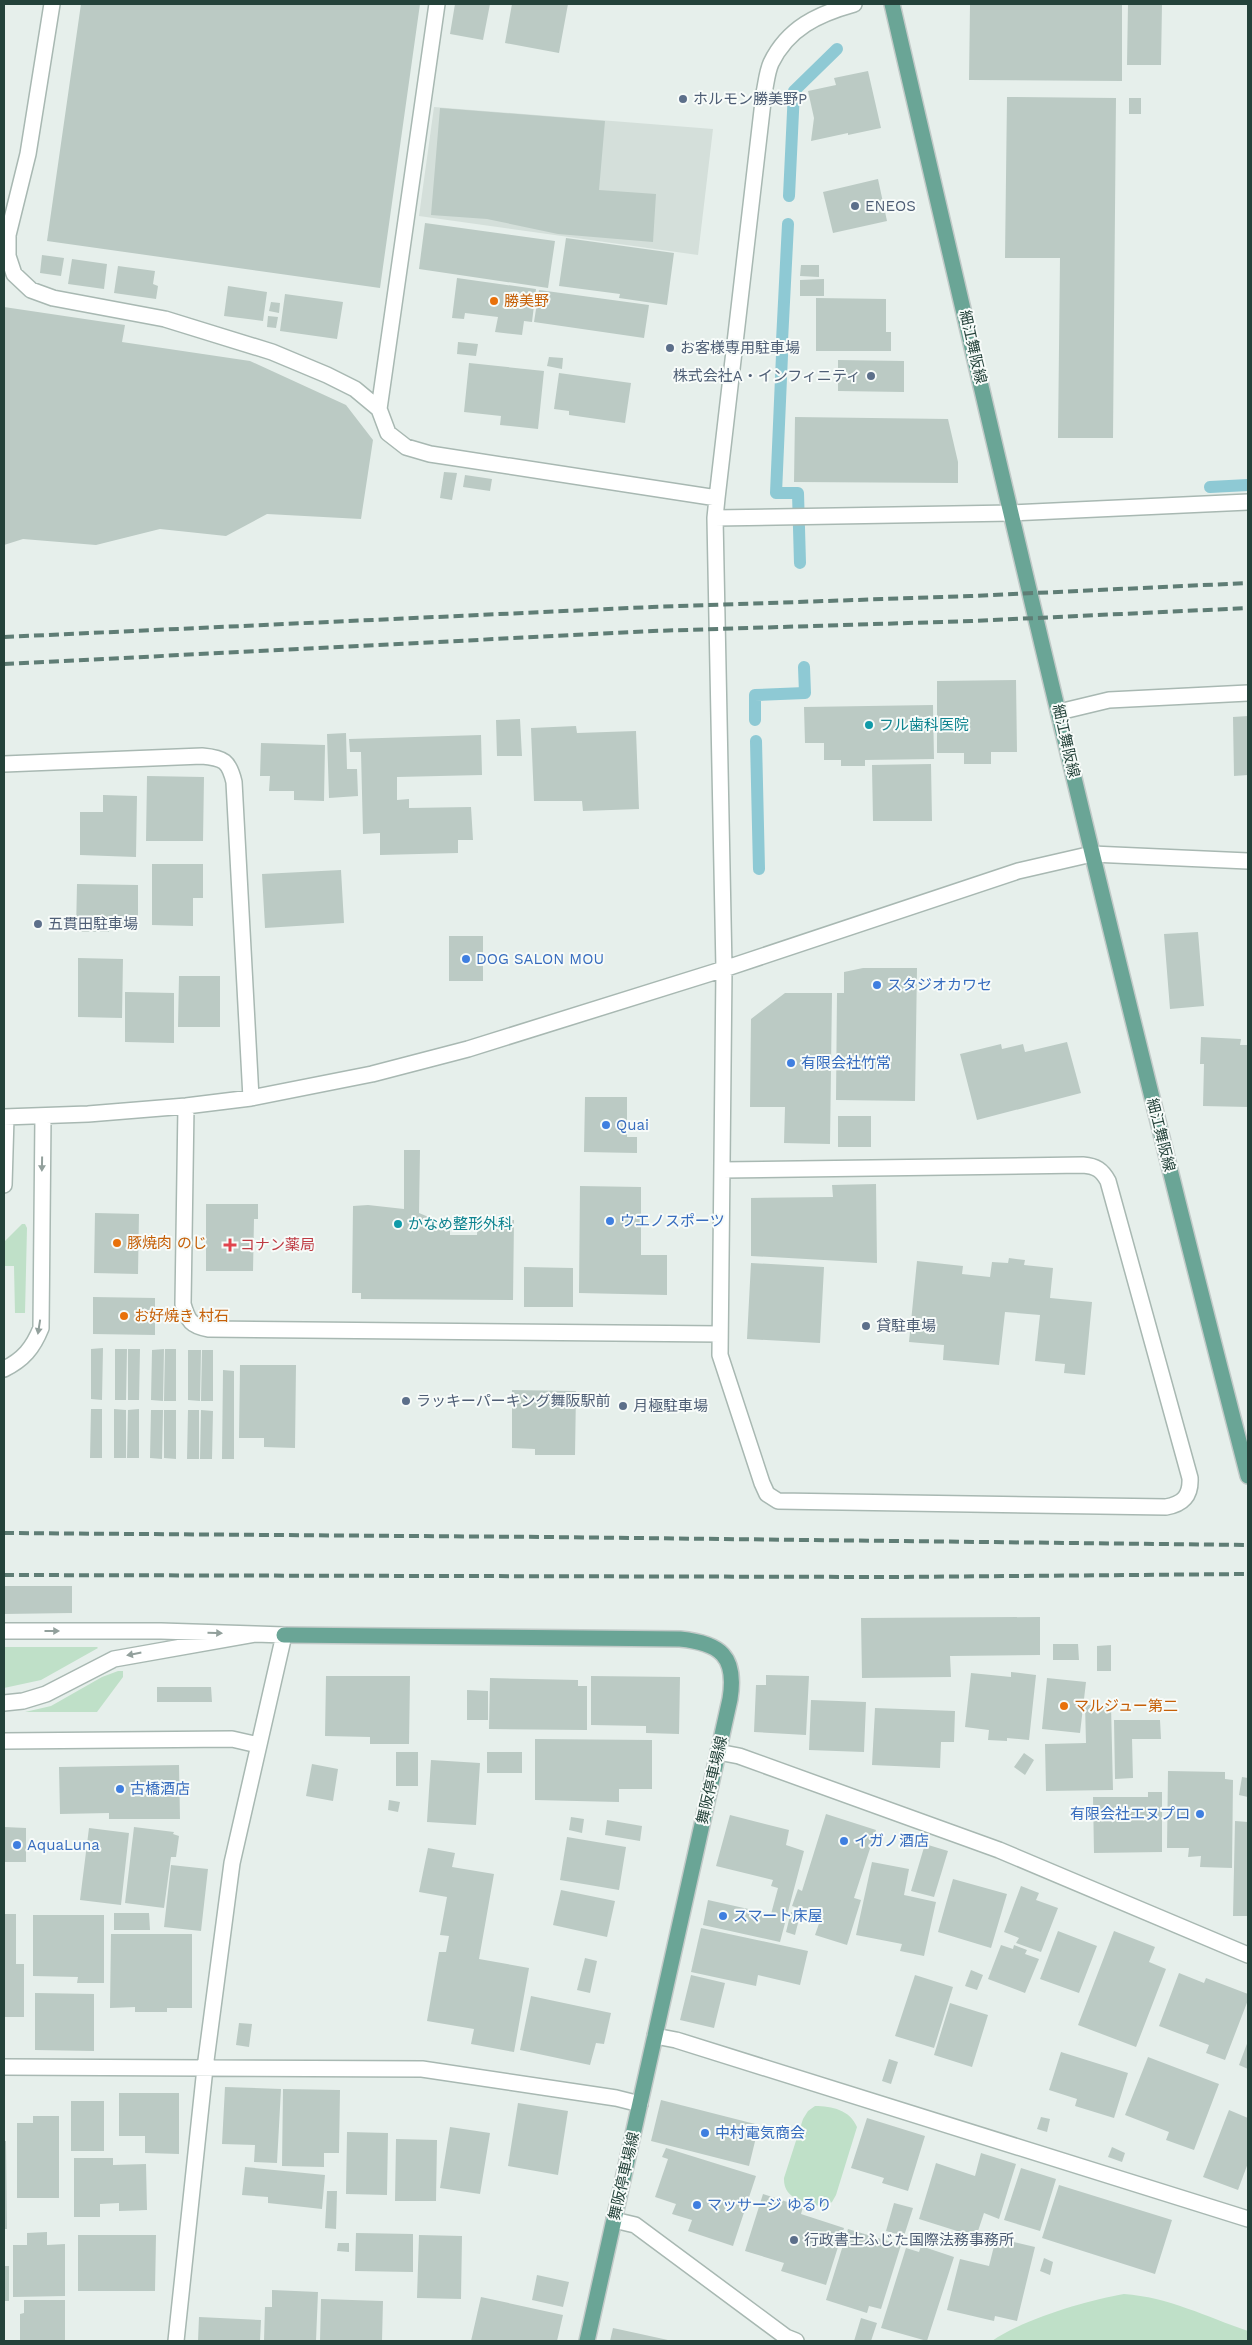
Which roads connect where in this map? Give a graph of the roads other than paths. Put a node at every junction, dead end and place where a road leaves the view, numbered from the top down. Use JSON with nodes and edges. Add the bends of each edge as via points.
{"nodes":[{"id":1,"x":52,"y":4,"type":"edge"},
{"id":2,"x":437,"y":4,"type":"edge"},
{"id":3,"x":854,"y":4,"type":"edge"},
{"id":4,"x":892,"y":4,"type":"edge"},
{"id":5,"x":379,"y":409,"type":"junction"},
{"id":6,"x":717,"y":498,"type":"junction"},
{"id":7,"x":1248,"y":502,"type":"edge"},
{"id":8,"x":1012,"y":513,"type":"junction"},
{"id":9,"x":715,"y":518,"type":"junction"},
{"id":10,"x":1248,"y":693,"type":"edge"},
{"id":11,"x":1059,"y":712,"type":"junction"},
{"id":12,"x":4,"y":764,"type":"edge"},
{"id":13,"x":1092,"y":854,"type":"junction"},
{"id":14,"x":1248,"y":861,"type":"edge"},
{"id":15,"x":724,"y":969,"type":"junction"},
{"id":16,"x":251,"y":1098,"type":"junction"},
{"id":17,"x":186,"y":1106,"type":"junction"},
{"id":18,"x":43,"y":1116,"type":"junction"},
{"id":19,"x":5,"y":1117,"type":"edge"},
{"id":20,"x":722,"y":1170,"type":"junction"},
{"id":21,"x":4,"y":1185,"type":"edge"},
{"id":22,"x":720,"y":1334,"type":"junction"},
{"id":23,"x":4,"y":1369,"type":"edge"},
{"id":24,"x":1248,"y":1476,"type":"edge"},
{"id":25,"x":4,"y":1632,"type":"edge"},
{"id":26,"x":255,"y":1634,"type":"junction"},
{"id":27,"x":284,"y":1635,"type":"junction"},
{"id":28,"x":4,"y":1703,"type":"edge"},
{"id":29,"x":4,"y":1741,"type":"edge"},
{"id":30,"x":258,"y":1745,"type":"junction"},
{"id":31,"x":718,"y":1752,"type":"junction"},
{"id":32,"x":1248,"y":1955,"type":"edge"},
{"id":33,"x":655,"y":2036,"type":"junction"},
{"id":34,"x":4,"y":2067,"type":"edge"},
{"id":35,"x":205,"y":2068,"type":"junction"},
{"id":36,"x":640,"y":2104,"type":"junction"},
{"id":37,"x":1248,"y":2219,"type":"edge"},
{"id":38,"x":614,"y":2220,"type":"junction"},
{"id":39,"x":176,"y":2341,"type":"edge"},
{"id":40,"x":587,"y":2341,"type":"edge"},
{"id":41,"x":796,"y":2341,"type":"edge"}],
"edges":[{"from":1,"to":5,"type":"street","via":[[28,154],[8,235],[8,256],[14,274],[32,290],[53,298],[165,319],[272,352],[355,389]]},
{"from":2,"to":5,"type":"street"},
{"from":3,"to":6,"type":"street","via":[[808,20],[786,39],[770,64]]},
{"from":4,"to":8,"type":"main road","name":"細江舞阪線"},
{"from":5,"to":6,"type":"street","via":[[388,433],[406,447],[430,454]]},
{"from":6,"to":9,"type":"street"},
{"from":7,"to":8,"type":"street"},
{"from":8,"to":9,"type":"street"},
{"from":8,"to":11,"type":"main road","name":"細江舞阪線"},
{"from":9,"to":15,"type":"street"},
{"from":10,"to":11,"type":"street","via":[[1110,700]]},
{"from":11,"to":13,"type":"main road","name":"細江舞阪線"},
{"from":12,"to":16,"type":"street","via":[[202,756],[219,758],[231,767]]},
{"from":13,"to":14,"type":"street"},
{"from":13,"to":15,"type":"street","via":[[1018,871]]},
{"from":13,"to":24,"type":"main road","name":"細江舞阪線"},
{"from":15,"to":16,"type":"street","via":[[468,1049],[372,1074]]},
{"from":15,"to":20,"type":"street"},
{"from":16,"to":17,"type":"street"},
{"from":17,"to":18,"type":"street"},
{"from":17,"to":22,"type":"street","via":[[183,1304],[186,1317],[196,1326],[208,1329]]},
{"from":18,"to":19,"type":"street"},
{"from":18,"to":23,"type":"street","one_way":true,"via":[[41,1328],[34,1345],[22,1359]]},
{"from":19,"to":21,"type":"street"},
{"from":20,"to":22,"type":"street"},
{"from":20,"to":22,"type":"street","via":[[1083,1165],[1094,1166],[1103,1172],[1190,1478],[1190,1489],[1186,1499],[1166,1507],[778,1501],[767,1494],[762,1483],[720,1355]]},
{"from":25,"to":26,"type":"street","one_way":true},
{"from":26,"to":27,"type":"street"},
{"from":26,"to":28,"type":"street","one_way":true,"via":[[114,1659],[46,1694]]},
{"from":27,"to":30,"type":"street"},
{"from":27,"to":31,"type":"main road","name":"舞阪停車場線","via":[[697,1640],[715,1646],[728,1659],[733,1680]]},
{"from":29,"to":30,"type":"street","via":[[232,1739]]},
{"from":30,"to":35,"type":"street","via":[[232,1862]]},
{"from":31,"to":32,"type":"street","via":[[739,1756],[998,1850]]},
{"from":31,"to":33,"type":"main road","name":"舞阪停車場線"},
{"from":33,"to":36,"type":"main road","name":"舞阪停車場線"},
{"from":33,"to":37,"type":"street"},
{"from":34,"to":35,"type":"street"},
{"from":35,"to":36,"type":"street","via":[[422,2069]]},
{"from":35,"to":39,"type":"street"},
{"from":36,"to":38,"type":"main road","name":"舞阪停車場線"},
{"from":38,"to":40,"type":"main road","name":"舞阪停車場線"},
{"from":38,"to":41,"type":"street","via":[[635,2225],[786,2337]]}]}
